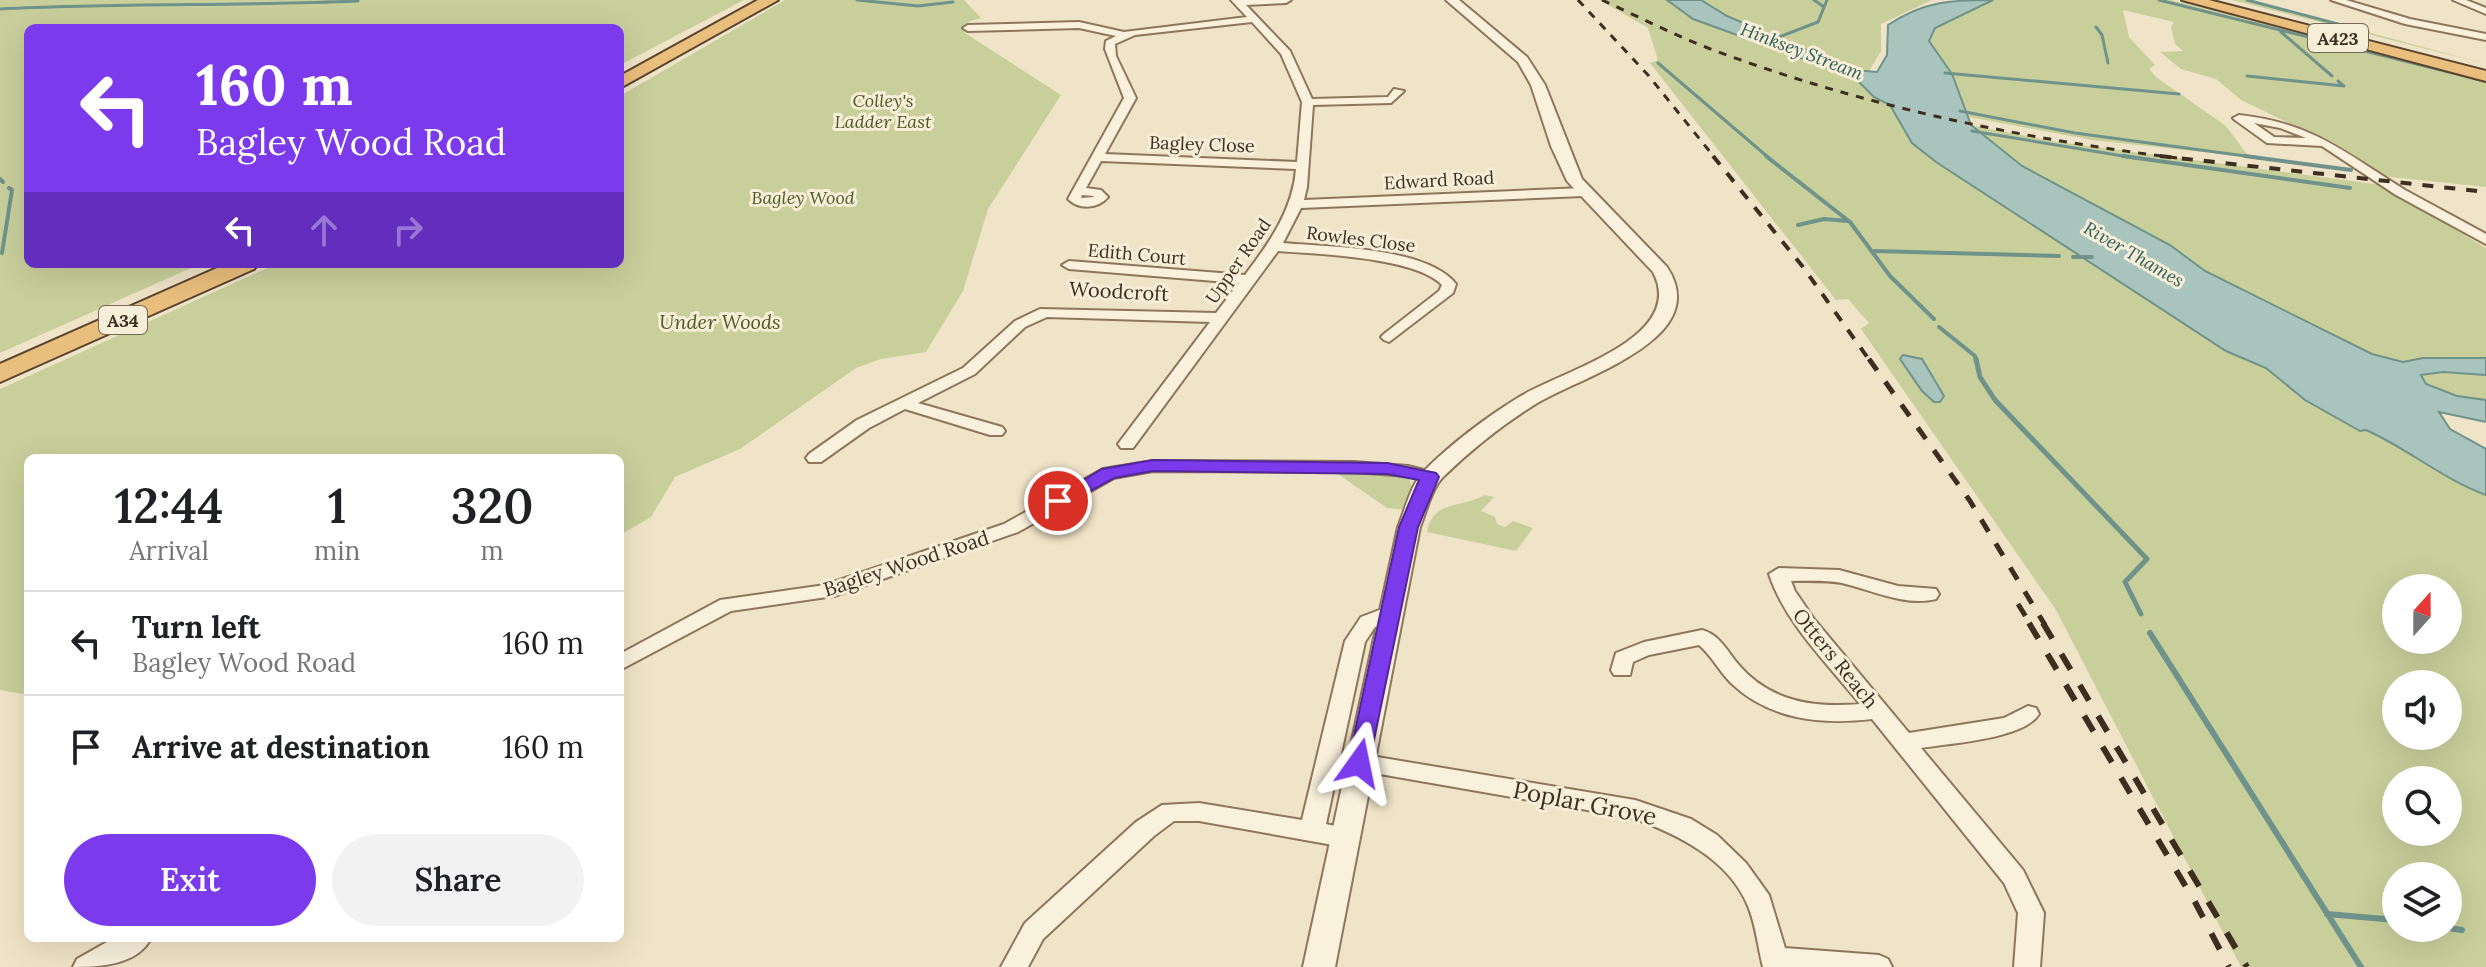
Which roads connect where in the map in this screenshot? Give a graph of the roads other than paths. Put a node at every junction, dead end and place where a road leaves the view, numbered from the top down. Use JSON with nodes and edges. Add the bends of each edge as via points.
{"nodes":[{"id":1,"x":756,"y":0,"type":"edge"},
{"id":2,"x":770,"y":0,"type":"edge"},
{"id":3,"x":1286,"y":0,"type":"edge"},
{"id":4,"x":1452,"y":0,"type":"edge"},
{"id":5,"x":2190,"y":0,"type":"edge"},
{"id":6,"x":2210,"y":0,"type":"edge"},
{"id":7,"x":2336,"y":0,"type":"edge"},
{"id":8,"x":1237,"y":1,"type":"edge"},
{"id":9,"x":2461,"y":1,"type":"edge"},
{"id":10,"x":2486,"y":1,"type":"edge"},
{"id":11,"x":2389,"y":2,"type":"edge"},
{"id":12,"x":2352,"y":5,"type":"junction"},
{"id":13,"x":2486,"y":11,"type":"edge"},
{"id":14,"x":1254,"y":19,"type":"junction"},
{"id":15,"x":968,"y":28,"type":"dead end"},
{"id":16,"x":1123,"y":35,"type":"junction"},
{"id":17,"x":2486,"y":37,"type":"edge"},
{"id":18,"x":624,"y":72,"type":"edge"},
{"id":19,"x":2486,"y":74,"type":"edge"},
{"id":20,"x":624,"y":81,"type":"edge"},
{"id":21,"x":1398,"y":91,"type":"dead end"},
{"id":22,"x":1308,"y":102,"type":"junction"},
{"id":23,"x":2324,"y":143,"type":"junction"},
{"id":24,"x":1099,"y":157,"type":"junction"},
{"id":25,"x":1303,"y":166,"type":"junction"},
{"id":26,"x":1078,"y":191,"type":"dead end"},
{"id":27,"x":1583,"y":192,"type":"junction"},
{"id":28,"x":1296,"y":204,"type":"junction"},
{"id":29,"x":2486,"y":240,"type":"edge"},
{"id":30,"x":1274,"y":246,"type":"junction"},
{"id":31,"x":1069,"y":265,"type":"dead end"},
{"id":32,"x":212,"y":268,"type":"edge"},
{"id":33,"x":237,"y":268,"type":"edge"},
{"id":34,"x":1250,"y":280,"type":"junction"},
{"id":35,"x":1220,"y":318,"type":"junction"},
{"id":36,"x":1389,"y":337,"type":"dead end"},
{"id":37,"x":0,"y":362,"type":"edge"},
{"id":38,"x":0,"y":374,"type":"edge"},
{"id":39,"x":901,"y":403,"type":"junction"},
{"id":40,"x":996,"y":431,"type":"dead end"},
{"id":41,"x":1127,"y":444,"type":"dead end"},
{"id":42,"x":815,"y":458,"type":"dead end"},
{"id":43,"x":1430,"y":477,"type":"junction"},
{"id":44,"x":1929,"y":594,"type":"dead end"},
{"id":45,"x":1390,"y":613,"type":"junction"},
{"id":46,"x":624,"y":661,"type":"edge"},
{"id":47,"x":1622,"y":670,"type":"dead end"},
{"id":48,"x":1878,"y":710,"type":"junction"},
{"id":49,"x":2028,"y":714,"type":"dead end"},
{"id":50,"x":1905,"y":742,"type":"junction"},
{"id":51,"x":1359,"y":763,"type":"junction"},
{"id":52,"x":1312,"y":831,"type":"junction"},
{"id":53,"x":1344,"y":837,"type":"junction"},
{"id":54,"x":131,"y":942,"type":"edge"},
{"id":55,"x":1775,"y":963,"type":"edge"},
{"id":56,"x":86,"y":967,"type":"edge"},
{"id":57,"x":1014,"y":967,"type":"edge"},
{"id":58,"x":1319,"y":967,"type":"edge"},
{"id":59,"x":1879,"y":967,"type":"edge"},
{"id":60,"x":2027,"y":967,"type":"edge"}],
"edges":[{"from":1,"to":18,"type":"highway"},
{"from":2,"to":20,"type":"highway"},
{"from":3,"to":8,"type":"street"},
{"from":4,"to":27,"type":"street","via":[[1528,68]]},
{"from":5,"to":19,"type":"highway","number":"A423"},
{"from":6,"to":19,"type":"highway","number":"A423"},
{"from":7,"to":12,"type":"street"},
{"from":8,"to":14,"type":"street","name":"Upper Road"},
{"from":9,"to":10,"type":"street"},
{"from":9,"to":13,"type":"street"},
{"from":11,"to":12,"type":"street"},
{"from":12,"to":17,"type":"street"},
{"from":14,"to":16,"type":"street"},
{"from":14,"to":22,"type":"street","name":"Upper Road","via":[[1286,53]]},
{"from":15,"to":16,"type":"street","via":[[1079,25]]},
{"from":16,"to":24,"type":"street","via":[[1108,50],[1125,76],[1130,98]]},
{"from":21,"to":22,"type":"street","via":[[1391,100]]},
{"from":22,"to":25,"type":"street","name":"Upper Road"},
{"from":23,"to":23,"type":"street","via":[[2284,123],[2239,118],[2271,140]]},
{"from":23,"to":29,"type":"street"},
{"from":24,"to":25,"type":"street","name":"Bagley Close"},
{"from":24,"to":26,"type":"street"},
{"from":25,"to":28,"type":"street","name":"Upper Road"},
{"from":27,"to":28,"type":"street","name":"Edward Road"},
{"from":27,"to":43,"type":"street","via":[[1661,267],[1671,292],[1668,310],[1633,348],[1527,400]]},
{"from":28,"to":30,"type":"street","name":"Upper Road"},
{"from":30,"to":34,"type":"street","name":"Upper Road"},
{"from":30,"to":36,"type":"street","name":"Rowles Close","via":[[1412,262],[1442,273],[1449,284],[1446,293]]},
{"from":31,"to":34,"type":"street","name":"Edith Court"},
{"from":32,"to":37,"type":"highway","number":"A34"},
{"from":33,"to":38,"type":"highway","number":"A34"},
{"from":34,"to":35,"type":"street","name":"Upper Road"},
{"from":35,"to":39,"type":"street","name":"Woodcroft","via":[[1045,312],[1020,324],[969,371]]},
{"from":35,"to":41,"type":"street","name":"Upper Road"},
{"from":39,"to":40,"type":"street"},
{"from":39,"to":42,"type":"street","name":"Woodcroft"},
{"from":43,"to":45,"type":"street","via":[[1409,527]]},
{"from":43,"to":46,"type":"street","name":"Bagley Wood Road","via":[[1354,467],[1153,466],[1109,473],[1011,528],[827,591],[727,605]]},
{"from":44,"to":48,"type":"street","name":"Otters Reach","via":[[1898,592],[1839,576],[1779,574],[1807,624]]},
{"from":45,"to":51,"type":"street"},
{"from":45,"to":52,"type":"street","via":[[1368,622],[1355,641]]},
{"from":47,"to":48,"type":"street","via":[[1623,658],[1644,649],[1702,637],[1751,689],[1790,710],[1844,715]]},
{"from":48,"to":50,"type":"street","name":"Otters Reach"},
{"from":49,"to":50,"type":"street","via":[[2009,725]]},
{"from":50,"to":60,"type":"street","name":"Otters Reach","via":[[2014,877],[2031,913]]},
{"from":51,"to":53,"type":"street"},
{"from":51,"to":55,"type":"street","name":"Poplar Grove","via":[[1635,809],[1682,826],[1737,870],[1760,902]]},
{"from":52,"to":53,"type":"street"},
{"from":52,"to":57,"type":"street","via":[[1170,812],[1034,931]]},
{"from":53,"to":58,"type":"street"},
{"from":54,"to":56,"type":"street"},
{"from":55,"to":59,"type":"street"}]}
